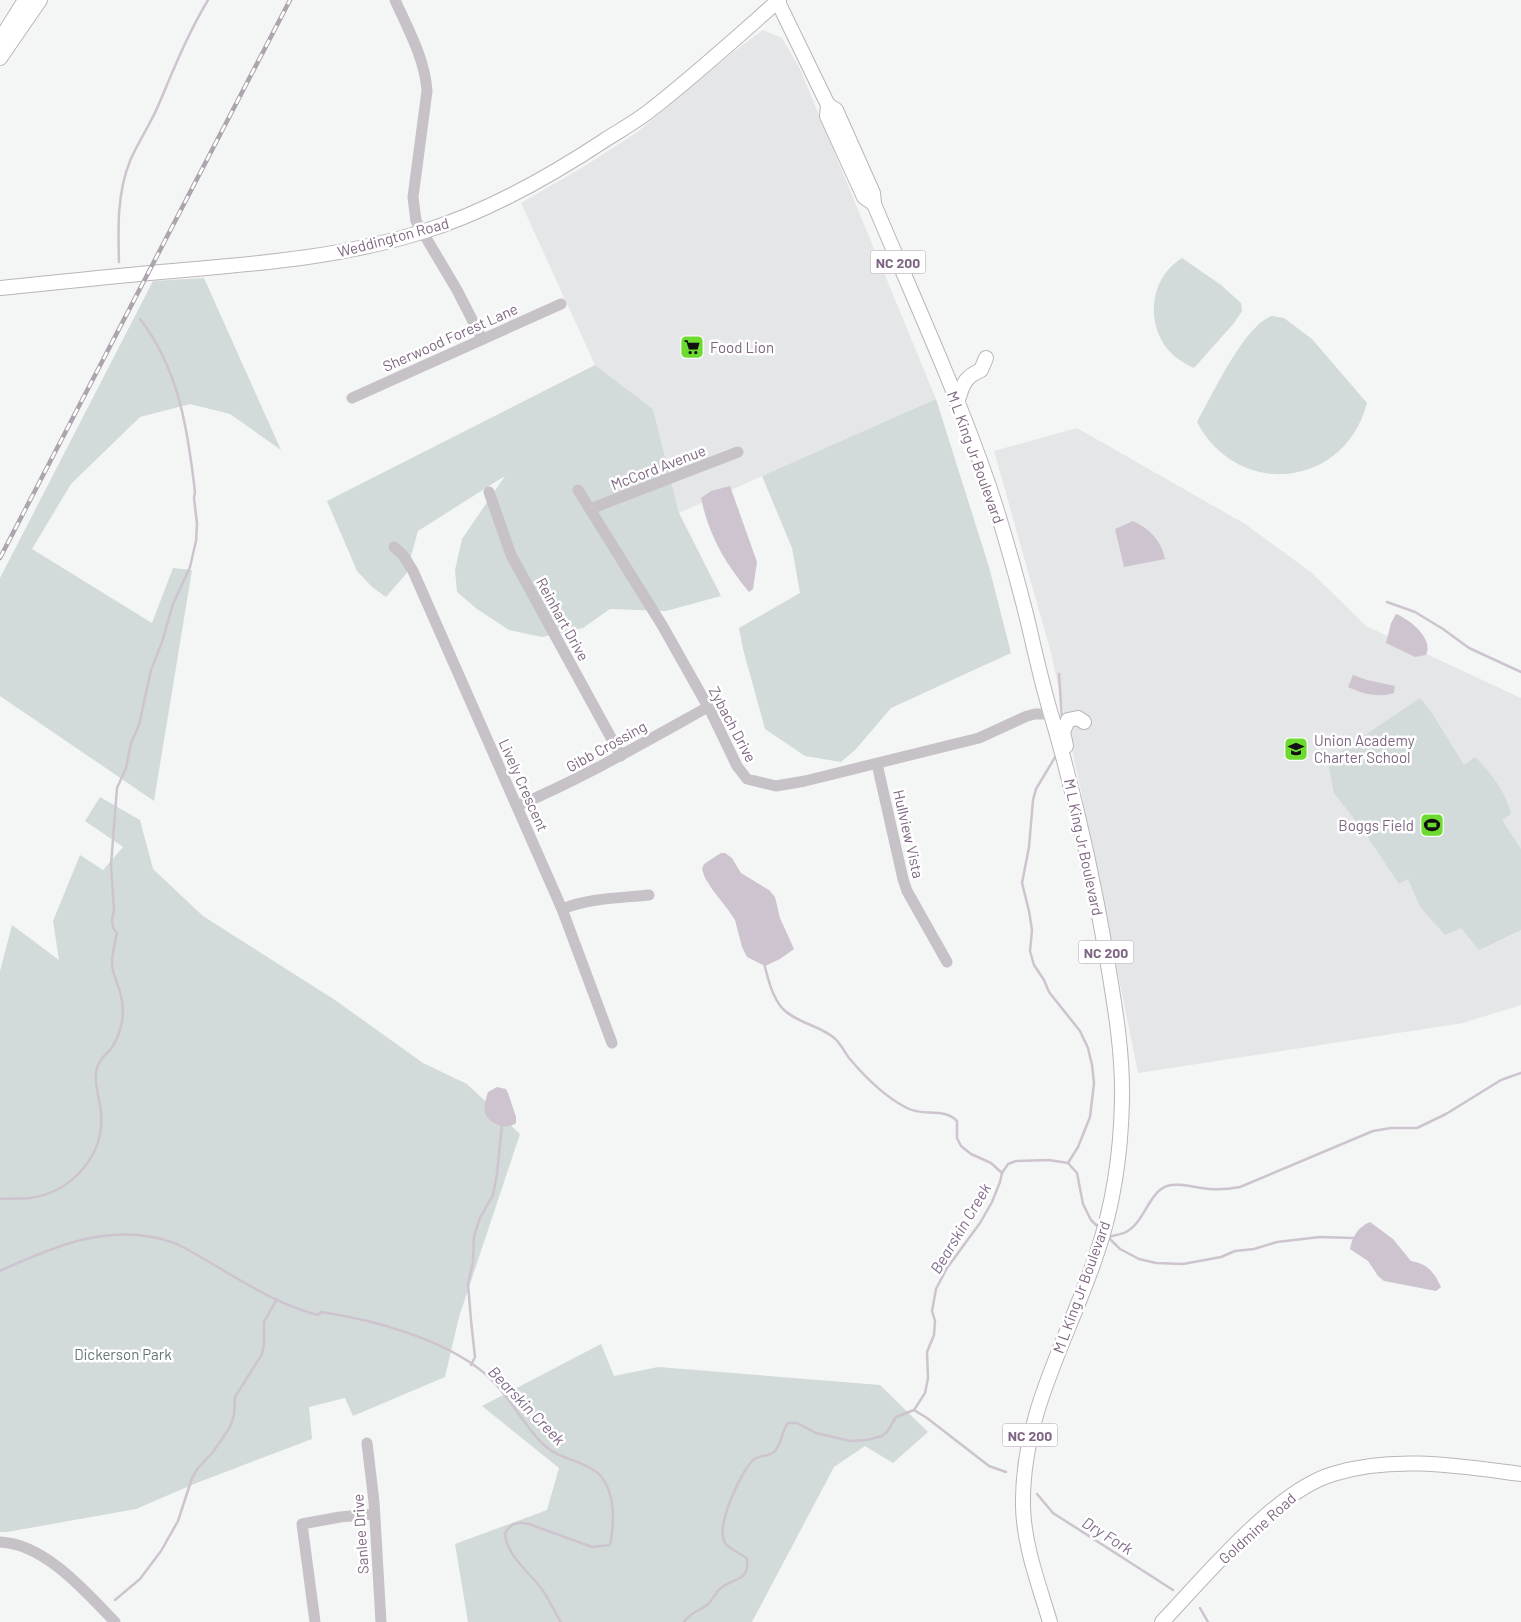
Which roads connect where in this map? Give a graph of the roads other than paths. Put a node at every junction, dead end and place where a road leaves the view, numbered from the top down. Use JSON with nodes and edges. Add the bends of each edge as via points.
{"nodes":[{"id":1,"x":25,"y":0,"type":"edge"},
{"id":2,"x":40,"y":0,"type":"edge"},
{"id":3,"x":395,"y":0,"type":"edge"},
{"id":4,"x":777,"y":0,"type":"edge"},
{"id":5,"x":0,"y":40,"type":"edge"},
{"id":6,"x":0,"y":58,"type":"edge"},
{"id":7,"x":423,"y":232,"type":"junction"},
{"id":8,"x":0,"y":288,"type":"edge"},
{"id":9,"x":561,"y":304,"type":"dead end"},
{"id":10,"x":482,"y":339,"type":"junction"},
{"id":11,"x":986,"y":358,"type":"dead end"},
{"id":12,"x":352,"y":398,"type":"dead end"},
{"id":13,"x":957,"y":403,"type":"junction"},
{"id":14,"x":738,"y":452,"type":"dead end"},
{"id":15,"x":578,"y":490,"type":"dead end"},
{"id":16,"x":489,"y":492,"type":"dead end"},
{"id":17,"x":590,"y":509,"type":"junction"},
{"id":18,"x":394,"y":546,"type":"dead end"},
{"id":19,"x":708,"y":707,"type":"junction"},
{"id":20,"x":1051,"y":714,"type":"junction"},
{"id":21,"x":1084,"y":722,"type":"dead end"},
{"id":22,"x":621,"y":756,"type":"junction"},
{"id":23,"x":878,"y":764,"type":"junction"},
{"id":24,"x":517,"y":806,"type":"junction"},
{"id":25,"x":649,"y":895,"type":"dead end"},
{"id":26,"x":562,"y":909,"type":"junction"},
{"id":27,"x":1100,"y":918,"type":"junction"},
{"id":28,"x":947,"y":962,"type":"dead end"},
{"id":29,"x":612,"y":1043,"type":"dead end"},
{"id":30,"x":367,"y":1443,"type":"dead end"},
{"id":31,"x":1521,"y":1474,"type":"edge"},
{"id":32,"x":374,"y":1514,"type":"junction"},
{"id":33,"x":0,"y":1542,"type":"edge"},
{"id":34,"x":115,"y":1622,"type":"edge"},
{"id":35,"x":315,"y":1622,"type":"edge"},
{"id":36,"x":381,"y":1622,"type":"edge"},
{"id":37,"x":1050,"y":1622,"type":"edge"},
{"id":38,"x":1162,"y":1622,"type":"edge"}],
"edges":[{"from":1,"to":5,"type":"main road"},
{"from":2,"to":6,"type":"main road"},
{"from":3,"to":7,"type":"street","via":[[418,50],[426,78],[414,197],[416,221]]},
{"from":4,"to":7,"type":"main road","name":"Weddington Road","via":[[646,114],[570,164],[477,211]]},
{"from":4,"to":13,"type":"main road","name":"M L King Jr Boulevard","number":"NC 200","via":[[828,105],[836,110],[851,142]]},
{"from":7,"to":8,"type":"main road","name":"Weddington Road","via":[[327,255]]},
{"from":7,"to":10,"type":"street"},
{"from":9,"to":10,"type":"street","name":"Sherwood Forest Lane"},
{"from":10,"to":12,"type":"street","name":"Sherwood Forest Lane"},
{"from":11,"to":13,"type":"main road","via":[[981,370],[965,380]]},
{"from":13,"to":20,"type":"main road","name":"M L King Jr Boulevard","number":"NC 200","via":[[990,487]]},
{"from":14,"to":17,"type":"street","name":"McCord Avenue"},
{"from":15,"to":17,"type":"street","name":"Zybach Drive"},
{"from":16,"to":22,"type":"street","name":"Reinhart Drive","via":[[511,555]]},
{"from":17,"to":19,"type":"street","name":"Zybach Drive"},
{"from":18,"to":24,"type":"street","name":"Lively Crescent","via":[[413,571]]},
{"from":19,"to":22,"type":"street","name":"Gibb Crossing"},
{"from":19,"to":23,"type":"street","name":"Zybach Drive","via":[[737,766],[748,779],[776,786]]},
{"from":20,"to":23,"type":"street","name":"Zybach Drive","via":[[1026,716],[978,738]]},
{"from":20,"to":27,"type":"main road","name":"M L King Jr Boulevard","number":"NC 200"},
{"from":21,"to":27,"type":"main road","via":[[1078,718],[1068,720],[1063,732],[1098,886]]},
{"from":22,"to":24,"type":"street","name":"Gibb Crossing"},
{"from":23,"to":28,"type":"street","name":"Hullview Vista","via":[[907,891]]},
{"from":24,"to":26,"type":"street","name":"Lively Crescent"},
{"from":25,"to":26,"type":"street","via":[[579,902]]},
{"from":26,"to":29,"type":"street","name":"Lively Crescent"},
{"from":27,"to":37,"type":"main road","name":"M L King Jr Boulevard","number":"NC 200","via":[[1119,1040],[1122,1097],[1114,1186],[1096,1256],[1041,1397],[1029,1439],[1025,1469],[1023,1512],[1026,1531]]},
{"from":30,"to":32,"type":"street","name":"Sanlee Drive"},
{"from":31,"to":38,"type":"main road","name":"Goldmine Road","via":[[1447,1465],[1395,1463],[1362,1466],[1331,1474],[1308,1485],[1273,1510],[1240,1539]]},
{"from":32,"to":35,"type":"street","via":[[302,1524]]},
{"from":32,"to":36,"type":"street","name":"Sanlee Drive"},
{"from":33,"to":34,"type":"street","via":[[21,1545],[49,1559]]}]}
